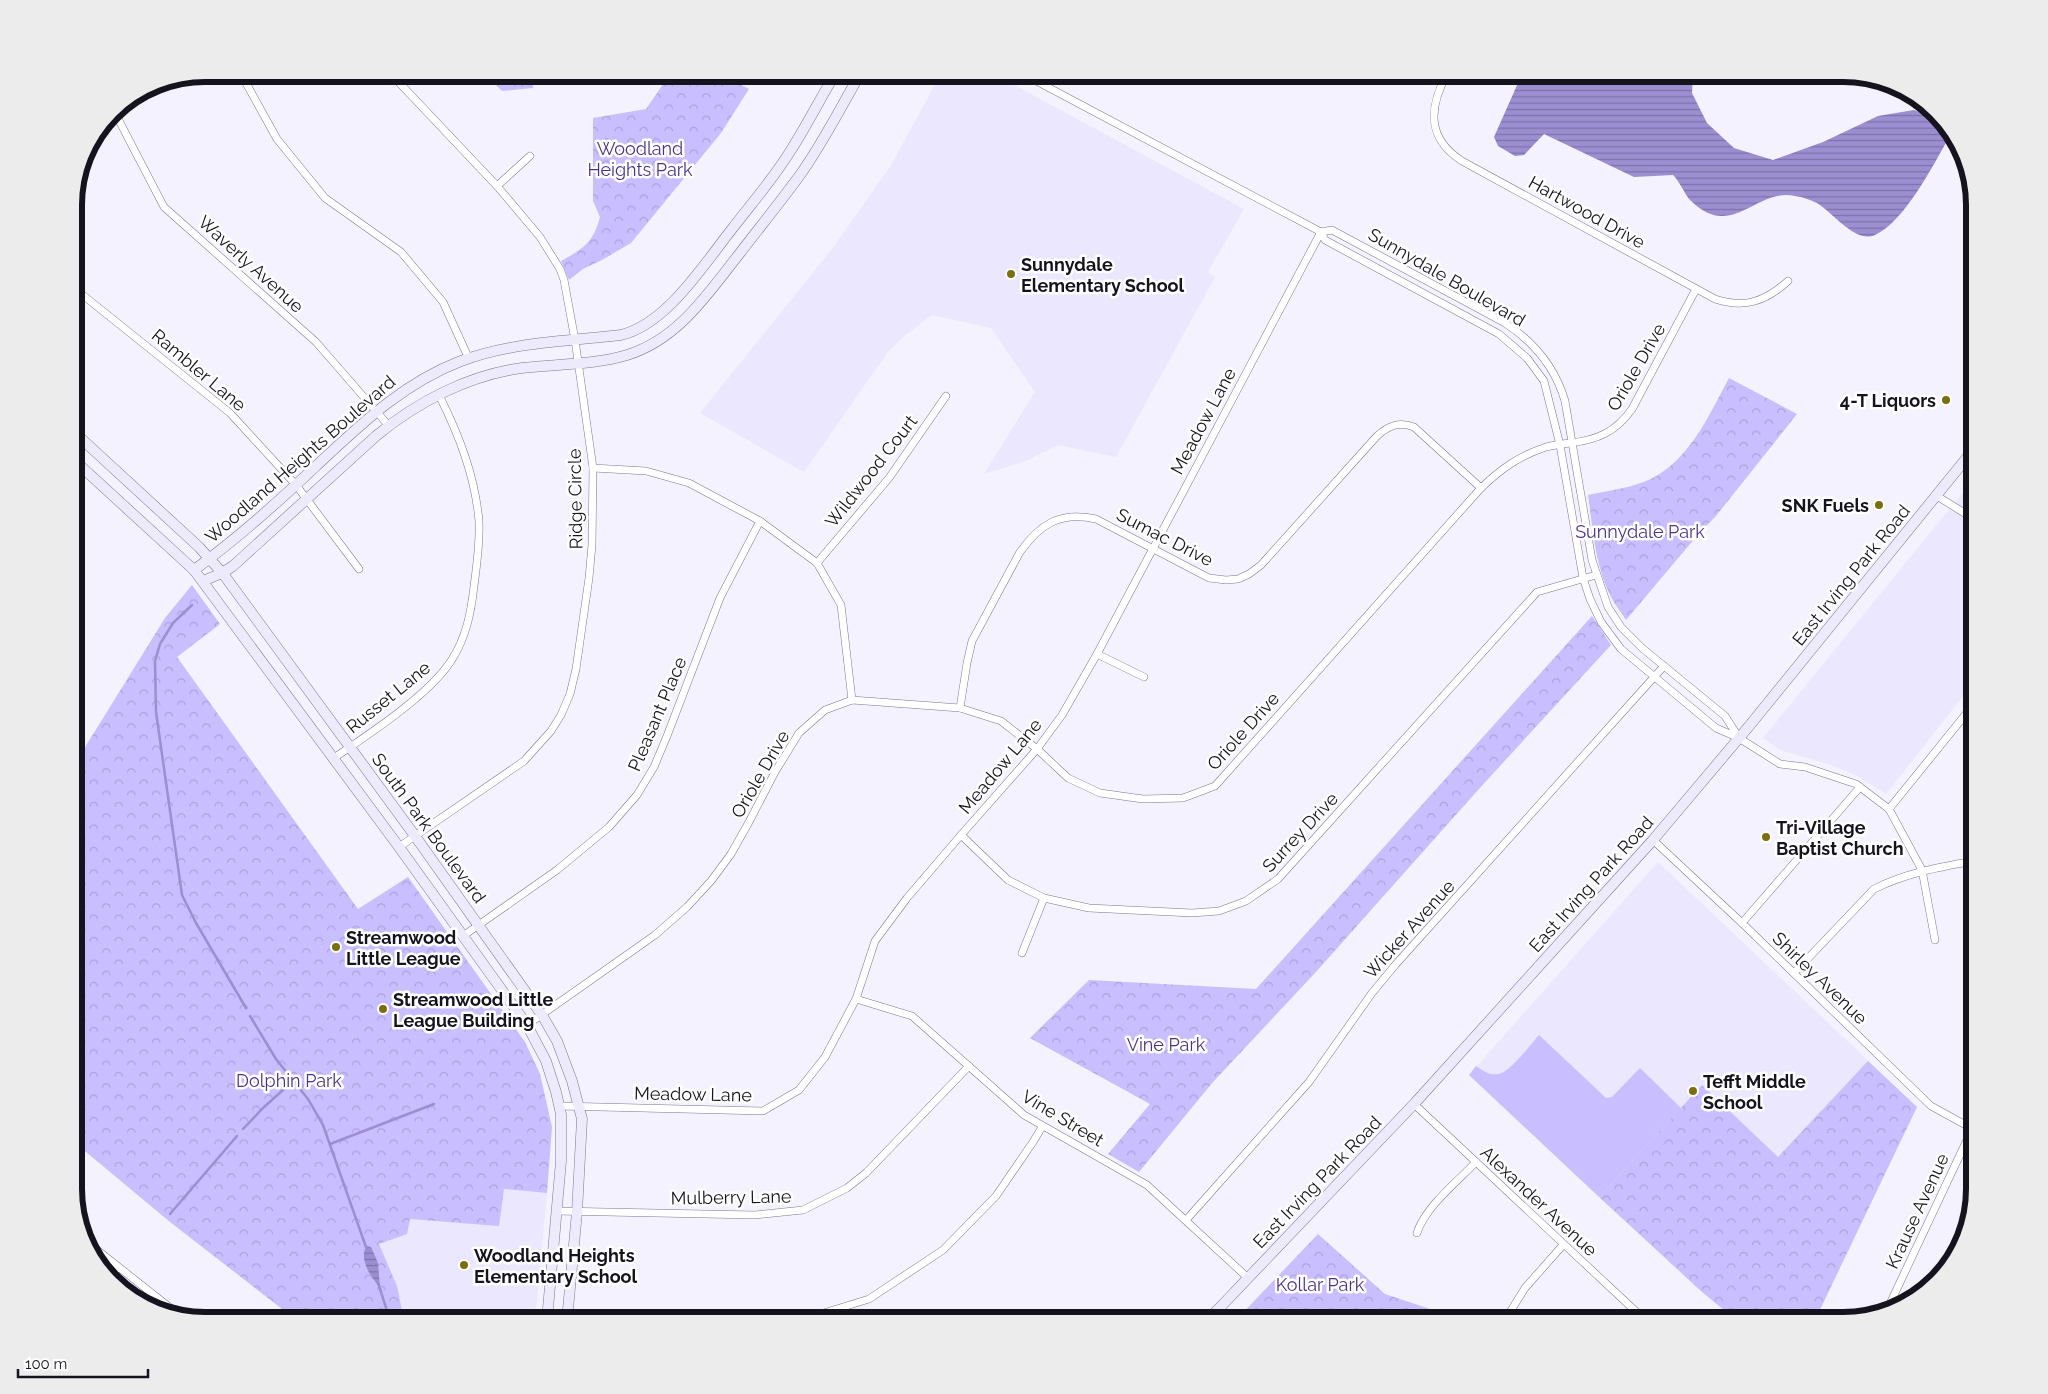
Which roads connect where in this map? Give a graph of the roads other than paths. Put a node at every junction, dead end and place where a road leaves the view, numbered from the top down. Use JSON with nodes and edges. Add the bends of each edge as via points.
{"nodes":[{"id":1,"x":1039,"y":82,"type":"edge"},
{"id":2,"x":1443,"y":82,"type":"edge"},
{"id":3,"x":246,"y":83,"type":"edge"},
{"id":4,"x":399,"y":83,"type":"edge"},
{"id":5,"x":830,"y":83,"type":"edge"},
{"id":6,"x":855,"y":83,"type":"edge"},
{"id":7,"x":118,"y":118,"type":"edge"},
{"id":8,"x":530,"y":156,"type":"dead end"},
{"id":9,"x":497,"y":186,"type":"junction"},
{"id":10,"x":1321,"y":232,"type":"junction"},
{"id":11,"x":1788,"y":281,"type":"dead end"},
{"id":12,"x":1696,"y":290,"type":"junction"},
{"id":13,"x":83,"y":295,"type":"edge"},
{"id":14,"x":575,"y":340,"type":"junction"},
{"id":15,"x":468,"y":358,"type":"junction"},
{"id":16,"x":577,"y":363,"type":"junction"},
{"id":17,"x":439,"y":395,"type":"junction"},
{"id":18,"x":946,"y":396,"type":"dead end"},
{"id":19,"x":377,"y":411,"type":"junction"},
{"id":20,"x":389,"y":426,"type":"junction"},
{"id":21,"x":83,"y":440,"type":"edge"},
{"id":22,"x":1573,"y":443,"type":"junction"},
{"id":23,"x":1560,"y":445,"type":"junction"},
{"id":24,"x":1966,"y":460,"type":"edge"},
{"id":25,"x":83,"y":468,"type":"edge"},
{"id":26,"x":593,"y":468,"type":"junction"},
{"id":27,"x":296,"y":485,"type":"junction"},
{"id":28,"x":1481,"y":488,"type":"junction"},
{"id":29,"x":1937,"y":496,"type":"junction"},
{"id":30,"x":307,"y":500,"type":"junction"},
{"id":31,"x":1966,"y":514,"type":"edge"},
{"id":32,"x":760,"y":521,"type":"junction"},
{"id":33,"x":1152,"y":548,"type":"junction"},
{"id":34,"x":210,"y":558,"type":"junction"},
{"id":35,"x":817,"y":563,"type":"junction"},
{"id":36,"x":360,"y":569,"type":"dead end"},
{"id":37,"x":194,"y":570,"type":"junction"},
{"id":38,"x":222,"y":573,"type":"junction"},
{"id":39,"x":1596,"y":575,"type":"junction"},
{"id":40,"x":1583,"y":578,"type":"junction"},
{"id":41,"x":203,"y":581,"type":"junction"},
{"id":42,"x":1097,"y":654,"type":"junction"},
{"id":43,"x":1664,"y":666,"type":"junction"},
{"id":44,"x":1144,"y":677,"type":"dead end"},
{"id":45,"x":1655,"y":677,"type":"junction"},
{"id":46,"x":852,"y":700,"type":"junction"},
{"id":47,"x":960,"y":708,"type":"junction"},
{"id":48,"x":1966,"y":714,"type":"edge"},
{"id":49,"x":1739,"y":738,"type":"junction"},
{"id":50,"x":350,"y":747,"type":"junction"},
{"id":51,"x":1037,"y":749,"type":"junction"},
{"id":52,"x":334,"y":758,"type":"junction"},
{"id":53,"x":1860,"y":787,"type":"junction"},
{"id":54,"x":1889,"y":809,"type":"junction"},
{"id":55,"x":961,"y":835,"type":"junction"},
{"id":56,"x":415,"y":836,"type":"junction"},
{"id":57,"x":1653,"y":840,"type":"junction"},
{"id":58,"x":399,"y":847,"type":"junction"},
{"id":59,"x":1966,"y":862,"type":"edge"},
{"id":60,"x":1922,"y":870,"type":"junction"},
{"id":61,"x":1044,"y":898,"type":"junction"},
{"id":62,"x":1742,"y":923,"type":"junction"},
{"id":63,"x":478,"y":925,"type":"junction"},
{"id":64,"x":463,"y":936,"type":"junction"},
{"id":65,"x":1936,"y":940,"type":"dead end"},
{"id":66,"x":1022,"y":953,"type":"dead end"},
{"id":67,"x":1794,"y":973,"type":"junction"},
{"id":68,"x":856,"y":999,"type":"junction"},
{"id":69,"x":542,"y":1014,"type":"junction"},
{"id":70,"x":527,"y":1025,"type":"junction"},
{"id":71,"x":968,"y":1066,"type":"junction"},
{"id":72,"x":1414,"y":1104,"type":"junction"},
{"id":73,"x":560,"y":1106,"type":"junction"},
{"id":74,"x":579,"y":1106,"type":"junction"},
{"id":75,"x":1966,"y":1124,"type":"edge"},
{"id":76,"x":1042,"y":1127,"type":"junction"},
{"id":77,"x":1966,"y":1142,"type":"edge"},
{"id":78,"x":1476,"y":1162,"type":"junction"},
{"id":79,"x":557,"y":1211,"type":"junction"},
{"id":80,"x":576,"y":1212,"type":"junction"},
{"id":81,"x":1187,"y":1219,"type":"junction"},
{"id":82,"x":1417,"y":1233,"type":"dead end"},
{"id":83,"x":1563,"y":1244,"type":"junction"},
{"id":84,"x":102,"y":1254,"type":"edge"},
{"id":85,"x":118,"y":1268,"type":"junction"},
{"id":86,"x":114,"y":1272,"type":"edge"},
{"id":87,"x":1248,"y":1278,"type":"junction"},
{"id":88,"x":1891,"y":1301,"type":"edge"},
{"id":89,"x":165,"y":1305,"type":"edge"},
{"id":90,"x":548,"y":1312,"type":"edge"},
{"id":91,"x":568,"y":1312,"type":"edge"},
{"id":92,"x":827,"y":1312,"type":"edge"},
{"id":93,"x":1216,"y":1312,"type":"edge"},
{"id":94,"x":1509,"y":1312,"type":"edge"},
{"id":95,"x":1636,"y":1312,"type":"edge"}],
"edges":[{"from":1,"to":10,"type":"street","name":"Sunnydale Boulevard"},
{"from":2,"to":12,"type":"street","name":"Hartwood Drive","via":[[1436,96],[1434,118],[1437,133],[1451,153]]},
{"from":3,"to":15,"type":"street","via":[[277,139],[325,198],[401,252],[442,302]]},
{"from":4,"to":9,"type":"street","name":"Ridge Circle"},
{"from":5,"to":14,"type":"street","name":"Woodland Heights Boulevard","via":[[781,165],[684,290],[654,319],[634,331]]},
{"from":6,"to":16,"type":"street","name":"Woodland Heights Boulevard","via":[[801,174],[686,319],[658,342],[636,352]]},
{"from":7,"to":19,"type":"street","name":"Waverly Avenue","via":[[164,207],[316,342]]},
{"from":8,"to":9,"type":"street"},
{"from":9,"to":14,"type":"street","name":"Ridge Circle","via":[[540,238],[560,269]]},
{"from":10,"to":22,"type":"street","name":"Sunnydale Boulevard","via":[[1332,230],[1505,323],[1523,337],[1546,360],[1557,377]]},
{"from":10,"to":23,"type":"street","name":"Sunnydale Boulevard","via":[[1325,240],[1485,326],[1515,346],[1544,381]]},
{"from":10,"to":33,"type":"street","name":"Meadow Lane"},
{"from":11,"to":12,"type":"street","name":"Hartwood Drive","via":[[1771,295],[1747,303],[1721,301]]},
{"from":12,"to":22,"type":"street","name":"Oriole Drive","via":[[1624,420],[1599,438]]},
{"from":13,"to":27,"type":"street","name":"Rambler Lane","via":[[230,413]]},
{"from":14,"to":15,"type":"street","name":"Woodland Heights Boulevard","via":[[522,345]]},
{"from":14,"to":16,"type":"street","name":"Ridge Circle"},
{"from":15,"to":19,"type":"street","name":"Woodland Heights Boulevard","via":[[423,378]]},
{"from":16,"to":17,"type":"street","name":"Woodland Heights Boulevard","via":[[499,372]]},
{"from":16,"to":26,"type":"street","name":"Ridge Circle"},
{"from":17,"to":20,"type":"street","name":"Woodland Heights Boulevard"},
{"from":17,"to":50,"type":"street","name":"Russet Lane","via":[[467,459],[479,522],[479,550],[468,624],[461,644],[438,677],[417,697]]},
{"from":18,"to":35,"type":"street","name":"Wildwood Court","via":[[889,478]]},
{"from":19,"to":20,"type":"street","name":"Waverly Avenue"},
{"from":19,"to":27,"type":"street","name":"Woodland Heights Boulevard"},
{"from":20,"to":30,"type":"street","name":"Woodland Heights Boulevard"},
{"from":21,"to":34,"type":"street","name":"South Park Boulevard"},
{"from":22,"to":23,"type":"street","name":"Oriole Drive"},
{"from":22,"to":39,"type":"street","name":"Sunnydale Boulevard"},
{"from":23,"to":28,"type":"street","name":"Oriole Drive","via":[[1522,456],[1500,469]]},
{"from":23,"to":40,"type":"street","name":"Sunnydale Boulevard"},
{"from":24,"to":29,"type":"street","name":"East Irving Park Road"},
{"from":25,"to":37,"type":"street","name":"South Park Boulevard"},
{"from":26,"to":32,"type":"street","via":[[646,471],[689,482]]},
{"from":26,"to":56,"type":"street","name":"Ridge Circle","via":[[589,578],[576,669],[561,715],[524,761]]},
{"from":27,"to":30,"type":"street","name":"Rambler Lane"},
{"from":27,"to":34,"type":"street","name":"Woodland Heights Boulevard"},
{"from":28,"to":33,"type":"street","name":"Sumac Drive","via":[[1414,427],[1395,424],[1377,436],[1261,565],[1249,574],[1226,580],[1209,578]]},
{"from":28,"to":51,"type":"street","name":"Oriole Drive","via":[[1215,786],[1183,798],[1142,799],[1100,793],[1068,778]]},
{"from":29,"to":31,"type":"street"},
{"from":29,"to":49,"type":"street","name":"East Irving Park Road"},
{"from":30,"to":36,"type":"street","name":"Rambler Lane"},
{"from":30,"to":38,"type":"street","name":"Woodland Heights Boulevard"},
{"from":32,"to":35,"type":"street"},
{"from":32,"to":63,"type":"street","name":"Pleasant Place","via":[[720,598],[654,767],[637,795],[587,845]]},
{"from":33,"to":42,"type":"street","name":"Meadow Lane"},
{"from":33,"to":47,"type":"street","name":"Sumac Drive","via":[[1108,524],[1079,515],[1042,526],[1020,552],[972,641]]},
{"from":34,"to":37,"type":"street","name":"Woodland Heights Boulevard"},
{"from":34,"to":38,"type":"street","name":"South Park Boulevard"},
{"from":35,"to":46,"type":"street","via":[[841,605]]},
{"from":37,"to":41,"type":"street","name":"South Park Boulevard"},
{"from":38,"to":41,"type":"street","name":"Woodland Heights Boulevard"},
{"from":38,"to":50,"type":"street","name":"South Park Boulevard"},
{"from":39,"to":40,"type":"street","name":"Surrey Drive"},
{"from":39,"to":43,"type":"street","name":"Sunnydale Boulevard","via":[[1617,621]]},
{"from":40,"to":45,"type":"street","name":"Sunnydale Boulevard","via":[[1608,633],[1621,649]]},
{"from":40,"to":61,"type":"street","name":"Surrey Drive","via":[[1537,592],[1289,868],[1259,894],[1219,911],[1192,913],[1088,908]]},
{"from":41,"to":52,"type":"street","name":"South Park Boulevard"},
{"from":42,"to":44,"type":"street"},
{"from":42,"to":51,"type":"street","name":"Meadow Lane","via":[[1062,715]]},
{"from":43,"to":45,"type":"street","name":"Wicker Avenue"},
{"from":43,"to":49,"type":"street","name":"Sunnydale Boulevard","via":[[1725,716]]},
{"from":45,"to":49,"type":"street","name":"Sunnydale Boulevard","via":[[1716,728]]},
{"from":45,"to":81,"type":"street","name":"Wicker Avenue","via":[[1396,964],[1309,1082]]},
{"from":46,"to":47,"type":"street","name":"Oriole Drive"},
{"from":46,"to":69,"type":"street","name":"Oriole Drive","via":[[825,710],[799,733],[731,854],[687,908],[655,935]]},
{"from":47,"to":51,"type":"street","name":"Oriole Drive","via":[[1001,721]]},
{"from":48,"to":54,"type":"street"},
{"from":49,"to":53,"type":"street","via":[[1780,764],[1805,767]]},
{"from":49,"to":57,"type":"street","name":"East Irving Park Road"},
{"from":50,"to":52,"type":"street","name":"Russet Lane"},
{"from":50,"to":56,"type":"street","name":"South Park Boulevard"},
{"from":51,"to":55,"type":"street","name":"Meadow Lane"},
{"from":52,"to":58,"type":"street","name":"South Park Boulevard"},
{"from":53,"to":54,"type":"street"},
{"from":53,"to":62,"type":"street"},
{"from":54,"to":60,"type":"street"},
{"from":55,"to":61,"type":"street","name":"Surrey Drive","via":[[1008,880]]},
{"from":55,"to":68,"type":"street","name":"Meadow Lane","via":[[874,941]]},
{"from":56,"to":58,"type":"street","name":"Ridge Circle"},
{"from":56,"to":63,"type":"street","name":"South Park Boulevard"},
{"from":57,"to":62,"type":"street","name":"Shirley Avenue"},
{"from":57,"to":72,"type":"street","name":"East Irving Park Road"},
{"from":58,"to":64,"type":"street","name":"South Park Boulevard"},
{"from":59,"to":60,"type":"street"},
{"from":60,"to":65,"type":"street"},
{"from":60,"to":67,"type":"street","via":[[1874,889]]},
{"from":61,"to":66,"type":"street"},
{"from":62,"to":67,"type":"street","name":"Shirley Avenue"},
{"from":63,"to":64,"type":"street","name":"Pleasant Place"},
{"from":63,"to":69,"type":"street","name":"South Park Boulevard"},
{"from":64,"to":70,"type":"street","name":"South Park Boulevard"},
{"from":67,"to":75,"type":"street","name":"Shirley Avenue","via":[[1931,1106]]},
{"from":68,"to":71,"type":"street","name":"Vine Street","via":[[912,1016]]},
{"from":68,"to":74,"type":"street","name":"Meadow Lane","via":[[826,1058],[799,1090],[763,1110]]},
{"from":69,"to":70,"type":"street","name":"Oriole Drive"},
{"from":69,"to":74,"type":"street","name":"South Park Boulevard","via":[[563,1053]]},
{"from":70,"to":73,"type":"street","name":"South Park Boulevard","via":[[546,1061]]},
{"from":71,"to":76,"type":"street","name":"Vine Street","via":[[1008,1103]]},
{"from":71,"to":80,"type":"street","name":"Mulberry Lane","via":[[866,1172],[847,1188],[803,1210],[755,1216]]},
{"from":72,"to":78,"type":"street","name":"Alexander Avenue"},
{"from":72,"to":87,"type":"street","name":"East Irving Park Road"},
{"from":73,"to":74,"type":"street","name":"Meadow Lane"},
{"from":73,"to":79,"type":"street","name":"South Park Boulevard","via":[[561,1161]]},
{"from":74,"to":80,"type":"street","name":"South Park Boulevard","via":[[582,1128]]},
{"from":76,"to":81,"type":"street","name":"Vine Street","via":[[1140,1180]]},
{"from":76,"to":92,"type":"street","via":[[996,1196],[943,1250],[869,1299]]},
{"from":77,"to":88,"type":"street","name":"Krause Avenue"},
{"from":78,"to":82,"type":"street","via":[[1428,1212]]},
{"from":78,"to":83,"type":"street","name":"Alexander Avenue"},
{"from":79,"to":80,"type":"street","name":"Mulberry Lane"},
{"from":79,"to":90,"type":"street","name":"South Park Boulevard"},
{"from":80,"to":91,"type":"street","name":"South Park Boulevard"},
{"from":81,"to":87,"type":"street","name":"Vine Street"},
{"from":83,"to":94,"type":"street","via":[[1525,1288]]},
{"from":83,"to":95,"type":"street","name":"Alexander Avenue"},
{"from":84,"to":85,"type":"street"},
{"from":85,"to":86,"type":"street"},
{"from":85,"to":89,"type":"street"},
{"from":87,"to":93,"type":"street","name":"East Irving Park Road"}]}
